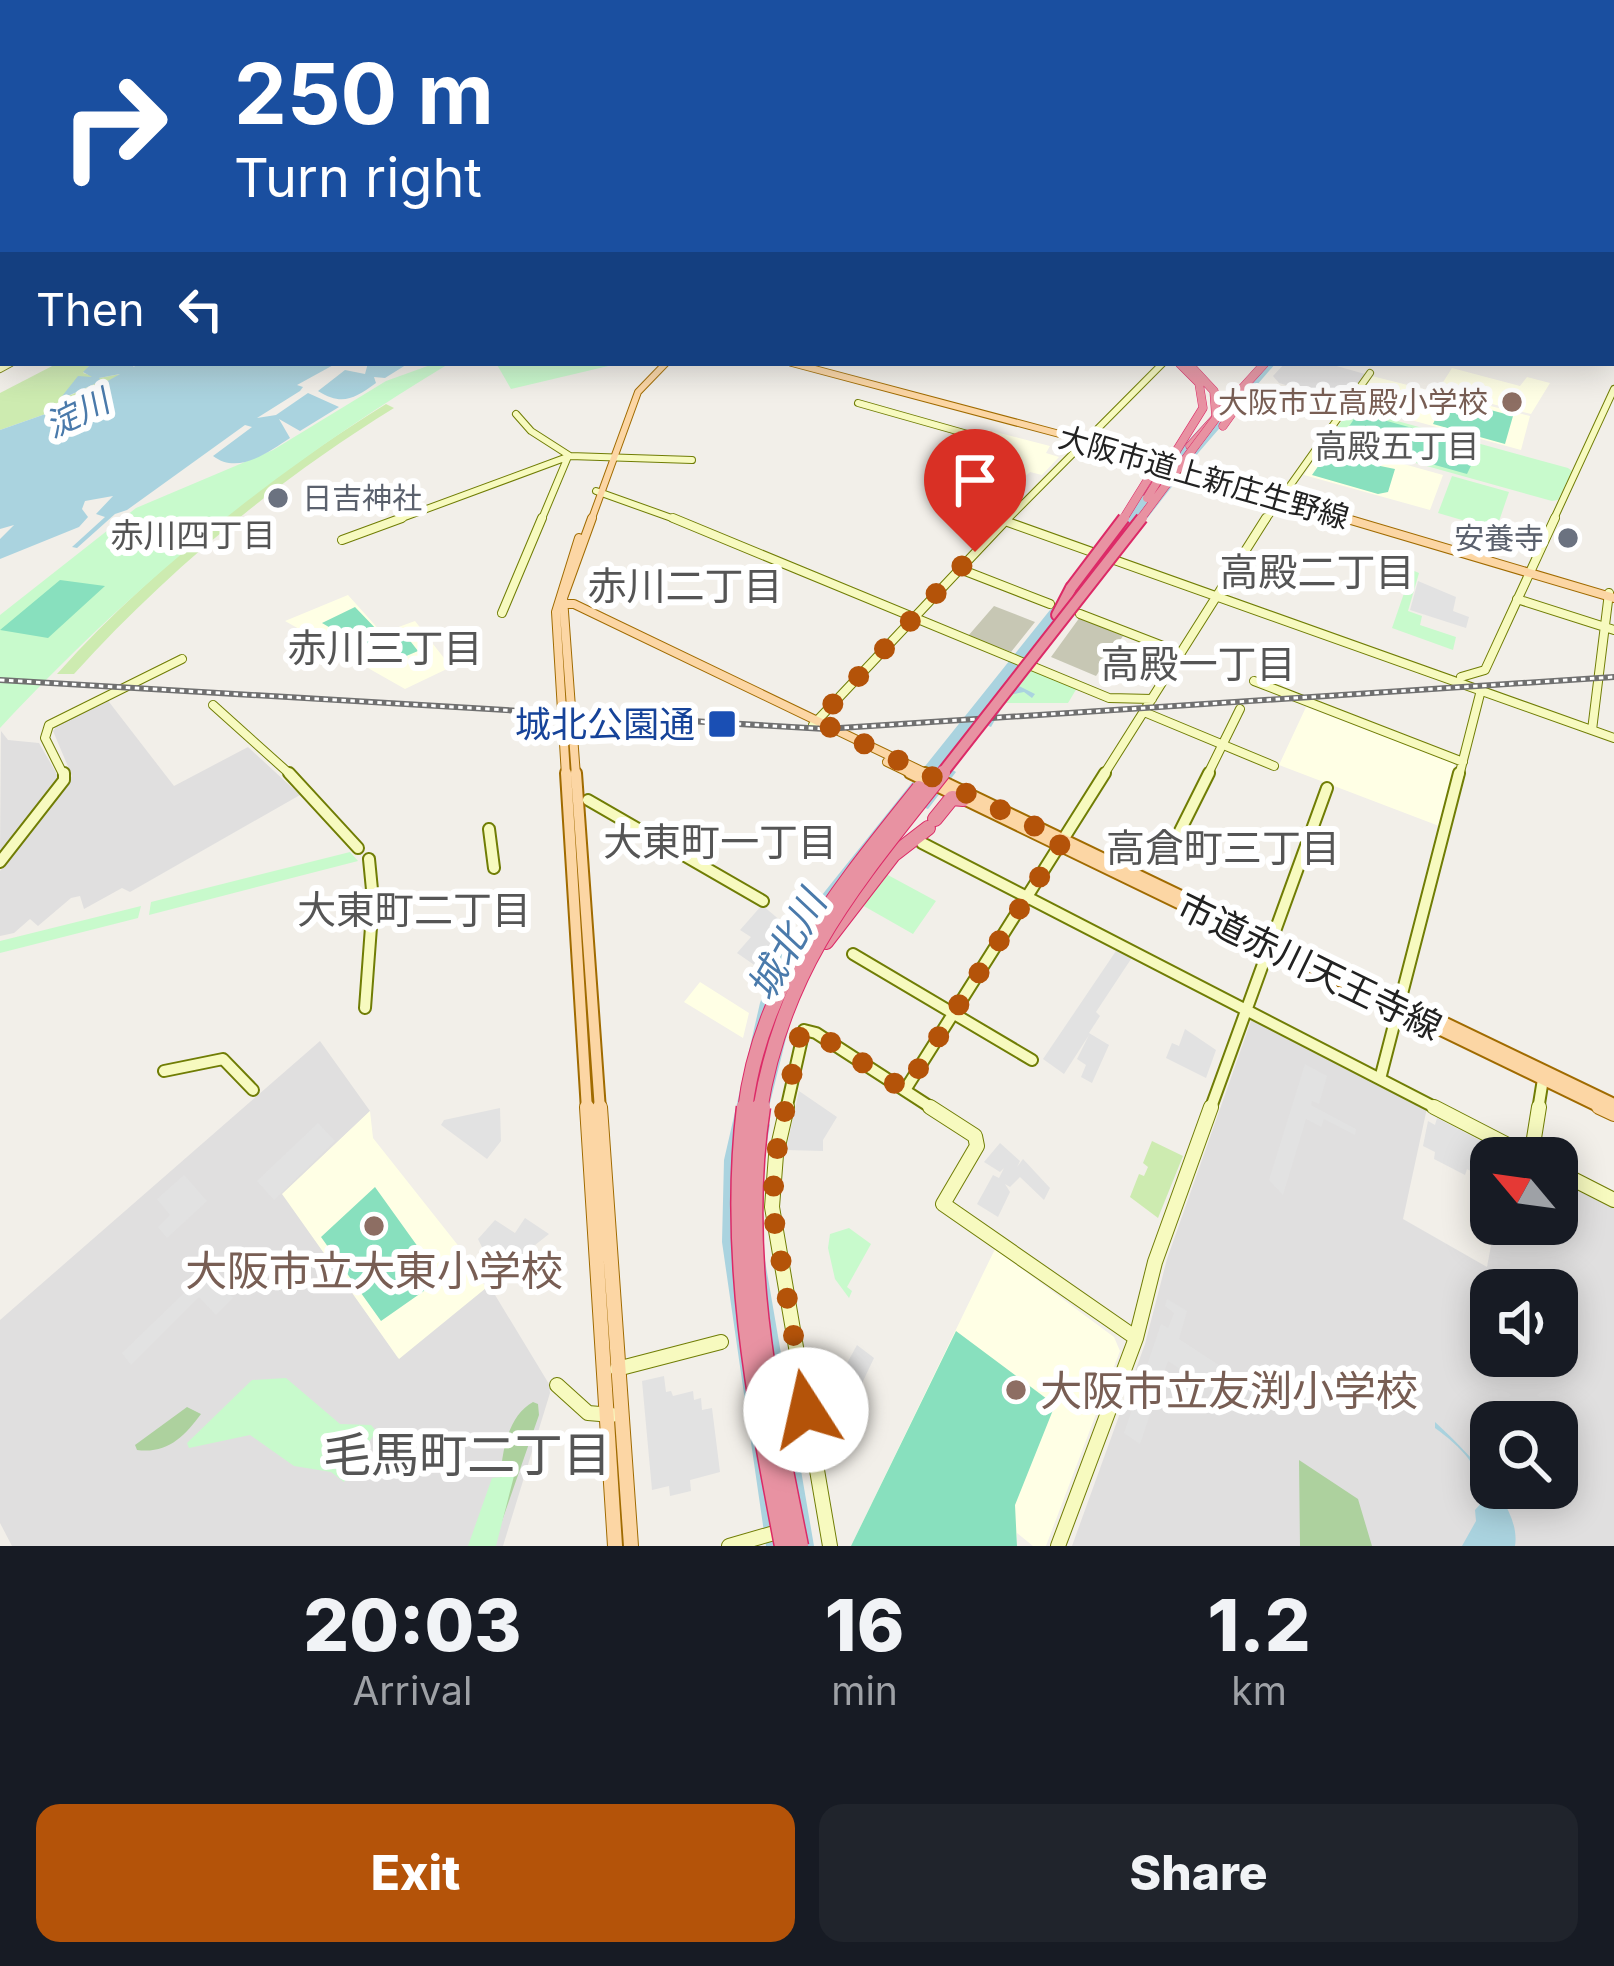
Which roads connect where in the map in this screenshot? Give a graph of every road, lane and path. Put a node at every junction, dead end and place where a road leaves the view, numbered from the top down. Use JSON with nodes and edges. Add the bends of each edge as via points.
{"nodes":[{"id":1,"x":660,"y":366,"type":"edge"},
{"id":2,"x":803,"y":366,"type":"edge"},
{"id":3,"x":1160,"y":366,"type":"edge"},
{"id":4,"x":1186,"y":366,"type":"edge"},
{"id":5,"x":1187,"y":366,"type":"edge"},
{"id":6,"x":1266,"y":366,"type":"edge"},
{"id":7,"x":1267,"y":366,"type":"edge"},
{"id":8,"x":1370,"y":374,"type":"dead end"},
{"id":9,"x":1614,"y":388,"type":"edge"},
{"id":10,"x":858,"y":403,"type":"dead end"},
{"id":11,"x":516,"y":414,"type":"dead end"},
{"id":12,"x":978,"y":436,"type":"dead end"},
{"id":13,"x":1083,"y":438,"type":"junction"},
{"id":14,"x":568,"y":457,"type":"junction"},
{"id":15,"x":611,"y":458,"type":"junction"},
{"id":16,"x":692,"y":460,"type":"dead end"},
{"id":17,"x":1170,"y":467,"type":"junction"},
{"id":18,"x":599,"y":491,"type":"junction"},
{"id":19,"x":1152,"y":492,"type":"junction"},
{"id":20,"x":1280,"y":497,"type":"junction"},
{"id":21,"x":1005,"y":521,"type":"junction"},
{"id":22,"x":342,"y":540,"type":"dead end"},
{"id":23,"x":960,"y":568,"type":"junction"},
{"id":24,"x":1530,"y":571,"type":"junction"},
{"id":25,"x":1612,"y":595,"type":"edge"},
{"id":26,"x":1217,"y":596,"type":"junction"},
{"id":27,"x":1517,"y":599,"type":"junction"},
{"id":28,"x":560,"y":604,"type":"junction"},
{"id":29,"x":1053,"y":609,"type":"junction"},
{"id":30,"x":502,"y":613,"type":"dead end"},
{"id":31,"x":1080,"y":614,"type":"dead end"},
{"id":32,"x":914,"y":617,"type":"junction"},
{"id":33,"x":1610,"y":628,"type":"edge"},
{"id":34,"x":1181,"y":653,"type":"junction"},
{"id":35,"x":182,"y":659,"type":"dead end"},
{"id":36,"x":1461,"y":676,"type":"dead end"},
{"id":37,"x":1254,"y":681,"type":"dead end"},
{"id":38,"x":1481,"y":690,"type":"junction"},
{"id":39,"x":1152,"y":699,"type":"junction"},
{"id":40,"x":213,"y":705,"type":"dead end"},
{"id":41,"x":1240,"y":709,"type":"dead end"},
{"id":42,"x":1144,"y":712,"type":"junction"},
{"id":43,"x":815,"y":723,"type":"junction"},
{"id":44,"x":1592,"y":730,"type":"junction"},
{"id":45,"x":1614,"y":737,"type":"edge"},
{"id":46,"x":1222,"y":745,"type":"junction"},
{"id":47,"x":1463,"y":762,"type":"junction"},
{"id":48,"x":1274,"y":766,"type":"dead end"},
{"id":49,"x":1327,"y":788,"type":"dead end"},
{"id":50,"x":954,"y":794,"type":"junction"},
{"id":51,"x":588,"y":800,"type":"dead end"},
{"id":52,"x":489,"y":829,"type":"dead end"},
{"id":53,"x":928,"y":830,"type":"junction"},
{"id":54,"x":1180,"y":831,"type":"dead end"},
{"id":55,"x":1062,"y":843,"type":"junction"},
{"id":56,"x":358,"y":848,"type":"dead end"},
{"id":57,"x":369,"y":860,"type":"dead end"},
{"id":58,"x":0,"y":862,"type":"edge"},
{"id":59,"x":494,"y":868,"type":"dead end"},
{"id":60,"x":1027,"y":898,"type":"junction"},
{"id":61,"x":763,"y":901,"type":"dead end"},
{"id":62,"x":1268,"y":942,"type":"junction"},
{"id":63,"x":854,"y":954,"type":"dead end"},
{"id":64,"x":1400,"y":1005,"type":"junction"},
{"id":65,"x":364,"y":1008,"type":"dead end"},
{"id":66,"x":1243,"y":1009,"type":"junction"},
{"id":67,"x":954,"y":1013,"type":"junction"},
{"id":68,"x":1032,"y":1060,"type":"dead end"},
{"id":69,"x":164,"y":1071,"type":"dead end"},
{"id":70,"x":1380,"y":1079,"type":"junction"},
{"id":71,"x":1543,"y":1079,"type":"junction"},
{"id":72,"x":253,"y":1090,"type":"dead end"},
{"id":73,"x":905,"y":1090,"type":"junction"},
{"id":74,"x":758,"y":1104,"type":"junction"},
{"id":75,"x":1614,"y":1104,"type":"edge"},
{"id":76,"x":1614,"y":1114,"type":"edge"},
{"id":77,"x":1492,"y":1137,"type":"edge"},
{"id":78,"x":1535,"y":1137,"type":"edge"},
{"id":79,"x":1578,"y":1182,"type":"edge"},
{"id":80,"x":1614,"y":1200,"type":"edge"},
{"id":81,"x":1136,"y":1338,"type":"junction"},
{"id":82,"x":721,"y":1342,"type":"dead end"},
{"id":83,"x":617,"y":1369,"type":"junction"},
{"id":84,"x":557,"y":1385,"type":"dead end"},
{"id":85,"x":614,"y":1414,"type":"junction"},
{"id":86,"x":820,"y":1520,"type":"junction"},
{"id":87,"x":615,"y":1546,"type":"edge"},
{"id":88,"x":631,"y":1546,"type":"edge"},
{"id":89,"x":729,"y":1546,"type":"edge"},
{"id":90,"x":784,"y":1546,"type":"edge"},
{"id":91,"x":799,"y":1546,"type":"edge"},
{"id":92,"x":830,"y":1546,"type":"edge"},
{"id":93,"x":1058,"y":1546,"type":"edge"}],
"edges":[{"from":1,"to":15,"type":"main road","via":[[638,392]]},
{"from":2,"to":13,"type":"main road","name":"大阪市道上新庄生野線"},
{"from":3,"to":13,"type":"street"},
{"from":4,"to":19,"type":"highway","bridge":true,"via":[[1203,408]]},
{"from":5,"to":17,"type":"highway","bridge":true,"via":[[1213,388],[1219,413]]},
{"from":6,"to":19,"type":"highway","bridge":true},
{"from":7,"to":17,"type":"highway","bridge":true,"via":[[1223,426]]},
{"from":8,"to":20,"type":"street"},
{"from":9,"to":24,"type":"street"},
{"from":10,"to":12,"type":"street"},
{"from":11,"to":14,"type":"street"},
{"from":13,"to":17,"type":"main road","name":"大阪市道上新庄生野線"},
{"from":13,"to":21,"type":"street"},
{"from":14,"to":15,"type":"street"},
{"from":14,"to":22,"type":"street"},
{"from":14,"to":30,"type":"street"},
{"from":15,"to":16,"type":"street"},
{"from":15,"to":18,"type":"main road"},
{"from":17,"to":20,"type":"main road","name":"大阪市道上新庄生野線"},
{"from":17,"to":29,"type":"highway","bridge":true},
{"from":17,"to":74,"type":"highway","bridge":true,"via":[[830,917],[782,1008]]},
{"from":18,"to":28,"type":"main road"},
{"from":18,"to":32,"type":"street"},
{"from":19,"to":29,"type":"highway","bridge":true},
{"from":20,"to":24,"type":"main road","name":"大阪市道上新庄生野線"},
{"from":20,"to":26,"type":"street"},
{"from":21,"to":23,"type":"street"},
{"from":21,"to":26,"type":"street","bridge":true},
{"from":23,"to":29,"type":"street"},
{"from":23,"to":32,"type":"street"},
{"from":24,"to":25,"type":"main road","name":"大阪市道上新庄生野線"},
{"from":24,"to":27,"type":"street"},
{"from":25,"to":33,"type":"street"},
{"from":26,"to":34,"type":"street"},
{"from":26,"to":38,"type":"street"},
{"from":27,"to":33,"type":"street"},
{"from":27,"to":36,"type":"street","via":[[1484,672]]},
{"from":28,"to":43,"type":"main road","name":"市道赤川天王寺線"},
{"from":28,"to":83,"type":"main road"},
{"from":28,"to":85,"type":"main road"},
{"from":29,"to":90,"type":"highway","bridge":true,"via":[[822,913],[778,990],[757,1051],[741,1144],[739,1244]]},
{"from":31,"to":34,"type":"street"},
{"from":32,"to":39,"type":"street","bridge":true,"via":[[1112,699]]},
{"from":32,"to":43,"type":"street"},
{"from":33,"to":44,"type":"street"},
{"from":34,"to":39,"type":"street"},
{"from":35,"to":58,"type":"street","via":[[49,725],[45,738],[64,780]]},
{"from":37,"to":47,"type":"street"},
{"from":38,"to":44,"type":"street"},
{"from":38,"to":47,"type":"street"},
{"from":39,"to":42,"type":"street"},
{"from":40,"to":56,"type":"street"},
{"from":41,"to":46,"type":"street"},
{"from":42,"to":46,"type":"street"},
{"from":42,"to":55,"type":"street"},
{"from":43,"to":50,"type":"main road","name":"市道赤川天王寺線"},
{"from":44,"to":45,"type":"street"},
{"from":46,"to":48,"type":"street"},
{"from":46,"to":54,"type":"street"},
{"from":47,"to":64,"type":"street"},
{"from":49,"to":62,"type":"street"},
{"from":50,"to":53,"type":"highway"},
{"from":50,"to":55,"type":"main road","name":"市道赤川天王寺線"},
{"from":51,"to":61,"type":"street"},
{"from":52,"to":59,"type":"street"},
{"from":53,"to":60,"type":"street"},
{"from":53,"to":74,"type":"highway","bridge":true,"via":[[892,855],[816,957]]},
{"from":55,"to":60,"type":"street"},
{"from":55,"to":62,"type":"main road","name":"市道赤川天王寺線"},
{"from":57,"to":65,"type":"street"},
{"from":60,"to":66,"type":"street"},
{"from":60,"to":67,"type":"street"},
{"from":62,"to":64,"type":"main road","name":"市道赤川天王寺線"},
{"from":62,"to":66,"type":"street"},
{"from":63,"to":67,"type":"street"},
{"from":64,"to":70,"type":"street"},
{"from":64,"to":71,"type":"main road","name":"市道赤川天王寺線"},
{"from":64,"to":75,"type":"main road","name":"市道赤川天王寺線"},
{"from":66,"to":70,"type":"street"},
{"from":66,"to":81,"type":"street"},
{"from":67,"to":68,"type":"street"},
{"from":67,"to":73,"type":"street"},
{"from":69,"to":72,"type":"street","via":[[223,1059]]},
{"from":70,"to":77,"type":"street"},
{"from":71,"to":76,"type":"main road","name":"市道赤川天王寺線"},
{"from":71,"to":78,"type":"street"},
{"from":73,"to":81,"type":"street","via":[[978,1141],[943,1204]]},
{"from":73,"to":86,"type":"street","via":[[813,1031],[800,1033],[772,1207]]},
{"from":74,"to":91,"type":"highway","bridge":true,"via":[[750,1186],[755,1281]]},
{"from":79,"to":80,"type":"street"},
{"from":81,"to":93,"type":"street"},
{"from":82,"to":83,"type":"street"},
{"from":83,"to":85,"type":"main road"},
{"from":84,"to":85,"type":"street","via":[[584,1410]]},
{"from":85,"to":87,"type":"main road"},
{"from":85,"to":88,"type":"main road"},
{"from":86,"to":89,"type":"street","bridge":true},
{"from":86,"to":92,"type":"street"}]}
